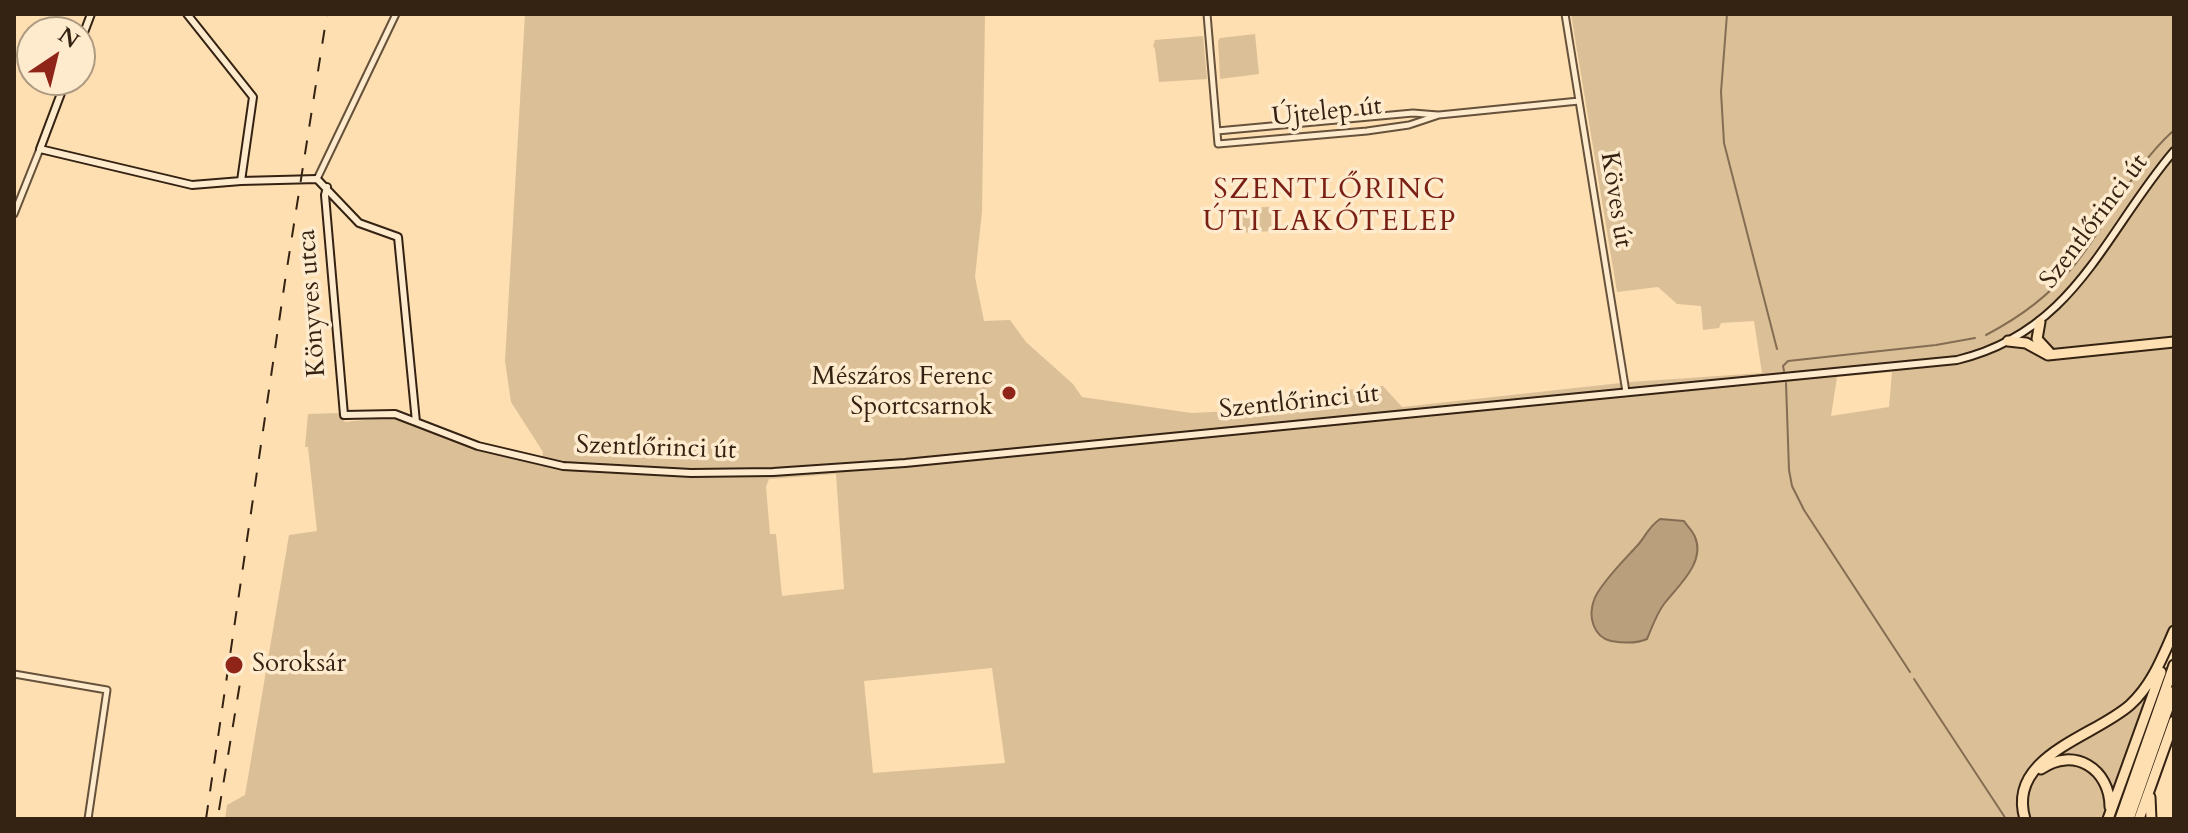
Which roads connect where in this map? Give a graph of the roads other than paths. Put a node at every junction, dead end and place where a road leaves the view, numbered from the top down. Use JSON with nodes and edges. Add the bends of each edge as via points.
{"nodes":[{"id":1,"x":187,"y":14,"type":"edge"},
{"id":2,"x":396,"y":14,"type":"edge"},
{"id":3,"x":1207,"y":14,"type":"edge"},
{"id":4,"x":1565,"y":14,"type":"edge"},
{"id":5,"x":60,"y":96,"type":"edge"},
{"id":6,"x":1579,"y":101,"type":"junction"},
{"id":7,"x":1439,"y":115,"type":"junction"},
{"id":8,"x":1217,"y":131,"type":"junction"},
{"id":9,"x":40,"y":149,"type":"junction"},
{"id":10,"x":2174,"y":151,"type":"edge"},
{"id":11,"x":317,"y":179,"type":"junction"},
{"id":12,"x":241,"y":181,"type":"junction"},
{"id":13,"x":327,"y":187,"type":"junction"},
{"id":14,"x":14,"y":214,"type":"edge"},
{"id":15,"x":2040,"y":322,"type":"junction"},
{"id":16,"x":2026,"y":331,"type":"junction"},
{"id":17,"x":2008,"y":341,"type":"junction"},
{"id":18,"x":2174,"y":342,"type":"edge"},
{"id":19,"x":2030,"y":345,"type":"junction"},
{"id":20,"x":2051,"y":355,"type":"junction"},
{"id":21,"x":1626,"y":392,"type":"junction"},
{"id":22,"x":344,"y":415,"type":"joint"},
{"id":23,"x":416,"y":422,"type":"junction"},
{"id":24,"x":2174,"y":633,"type":"edge"},
{"id":25,"x":2174,"y":665,"type":"edge"},
{"id":26,"x":14,"y":674,"type":"edge"},
{"id":27,"x":2174,"y":691,"type":"edge"},
{"id":28,"x":2174,"y":721,"type":"edge"},
{"id":29,"x":2155,"y":774,"type":"junction"},
{"id":30,"x":88,"y":819,"type":"edge"},
{"id":31,"x":2025,"y":819,"type":"edge"},
{"id":32,"x":2032,"y":819,"type":"edge"},
{"id":33,"x":2108,"y":819,"type":"edge"},
{"id":34,"x":2120,"y":819,"type":"edge"},
{"id":35,"x":2129,"y":819,"type":"edge"},
{"id":36,"x":2139,"y":819,"type":"edge"},
{"id":37,"x":2151,"y":819,"type":"edge"}],
"edges":[{"from":1,"to":12,"type":"main road","via":[[253,97]]},
{"from":2,"to":11,"type":"street"},
{"from":3,"to":8,"type":"street"},
{"from":4,"to":6,"type":"street","name":"Köves út"},
{"from":5,"to":9,"type":"main road"},
{"from":6,"to":7,"type":"street","name":"Újtelep út"},
{"from":6,"to":21,"type":"street","name":"Köves út"},
{"from":7,"to":8,"type":"street","name":"Újtelep út"},
{"from":7,"to":8,"type":"street","name":"Újtelep út","via":[[1370,131],[1218,144]]},
{"from":9,"to":12,"type":"main road","via":[[192,185]]},
{"from":9,"to":14,"type":"street"},
{"from":10,"to":15,"type":"main road","name":"Szentlőrinci út","via":[[2090,271]]},
{"from":11,"to":12,"type":"main road"},
{"from":11,"to":13,"type":"main road"},
{"from":13,"to":22,"type":"main road","name":"Könyves utca"},
{"from":13,"to":23,"type":"main road","via":[[359,223],[398,237]]},
{"from":15,"to":16,"type":"main road","name":"Szentlőrinci út"},
{"from":15,"to":20,"type":"highway","via":[[2037,339]]},
{"from":16,"to":17,"type":"main road","name":"Szentlőrinci út"},
{"from":16,"to":19,"type":"highway"},
{"from":16,"to":20,"type":"highway"},
{"from":17,"to":19,"type":"highway"},
{"from":17,"to":21,"type":"main road","name":"Szentlőrinci út","via":[[1935,363]]},
{"from":18,"to":20,"type":"highway"},
{"from":19,"to":20,"type":"highway"},
{"from":21,"to":23,"type":"main road","name":"Szentlőrinci út","via":[[773,472],[563,466],[478,446]]},
{"from":22,"to":23,"type":"main road","name":"Szentlőrinci út","via":[[385,412]]},
{"from":24,"to":31,"type":"highway","via":[[2154,676],[2133,703],[2033,771],[2023,796]]},
{"from":24,"to":33,"type":"highway"},
{"from":25,"to":34,"type":"highway"},
{"from":26,"to":30,"type":"street","via":[[107,690]]},
{"from":27,"to":35,"type":"highway"},
{"from":28,"to":29,"type":"highway"},
{"from":29,"to":36,"type":"highway"},
{"from":29,"to":37,"type":"highway"},
{"from":32,"to":33,"type":"highway","via":[[2027,804],[2031,783],[2042,767],[2064,759],[2085,763],[2101,775],[2110,794]]}]}
